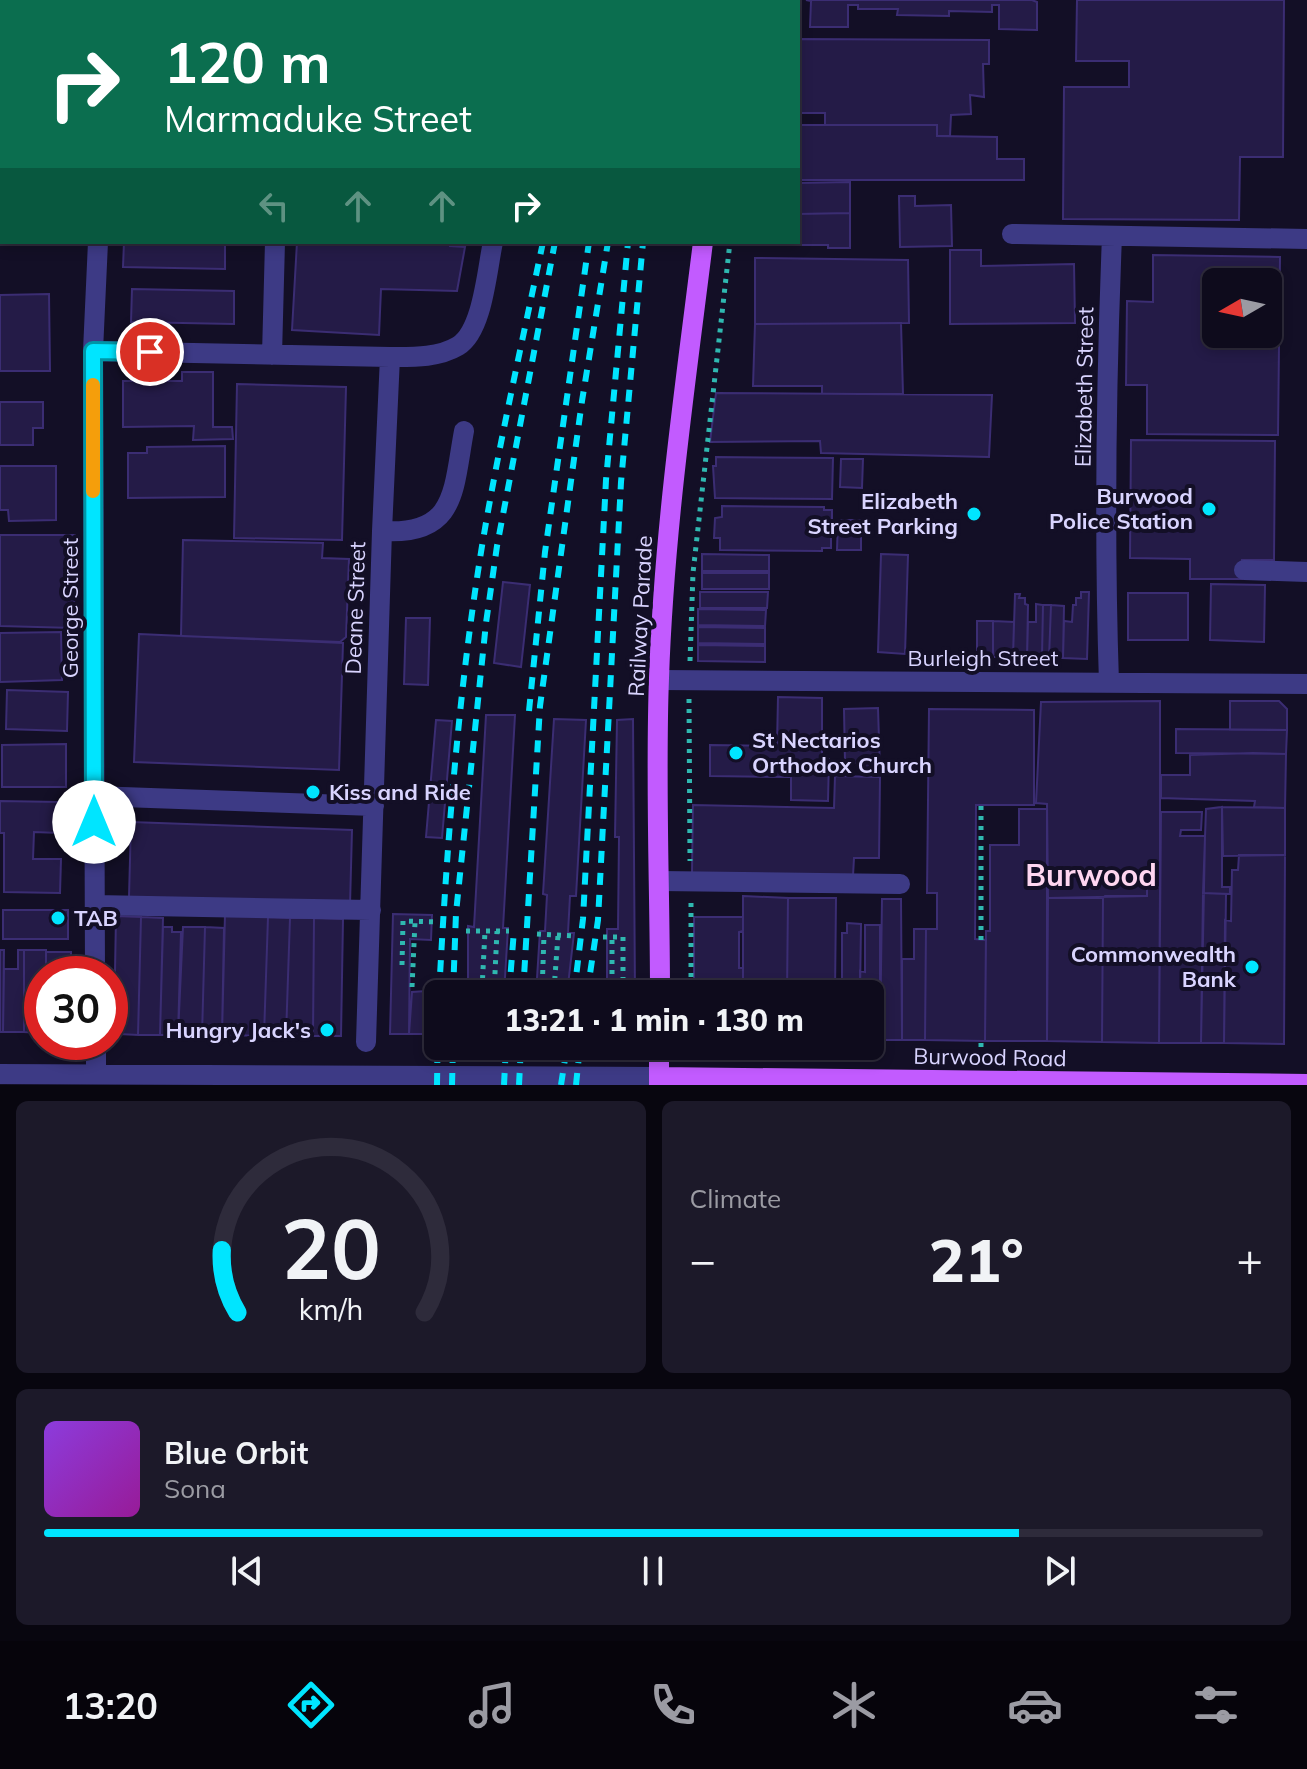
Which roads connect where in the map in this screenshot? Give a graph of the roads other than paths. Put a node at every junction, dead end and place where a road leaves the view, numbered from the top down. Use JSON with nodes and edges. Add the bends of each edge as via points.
{"nodes":[{"id":1,"x":1012,"y":234,"type":"dead end"},
{"id":2,"x":1112,"y":236,"type":"junction"},
{"id":3,"x":1307,"y":239,"type":"edge"},
{"id":4,"x":98,"y":244,"type":"edge"},
{"id":5,"x":275,"y":244,"type":"edge"},
{"id":6,"x":493,"y":244,"type":"edge"},
{"id":7,"x":703,"y":244,"type":"edge"},
{"id":8,"x":93,"y":351,"type":"junction"},
{"id":9,"x":272,"y":355,"type":"junction"},
{"id":10,"x":390,"y":357,"type":"junction"},
{"id":11,"x":464,"y":431,"type":"dead end"},
{"id":12,"x":382,"y":531,"type":"junction"},
{"id":13,"x":1244,"y":570,"type":"dead end"},
{"id":14,"x":1307,"y":572,"type":"edge"},
{"id":15,"x":659,"y":680,"type":"junction"},
{"id":16,"x":1109,"y":683,"type":"junction"},
{"id":17,"x":1307,"y":684,"type":"edge"},
{"id":18,"x":94,"y":796,"type":"junction"},
{"id":19,"x":374,"y":806,"type":"junction"},
{"id":20,"x":660,"y":881,"type":"junction"},
{"id":21,"x":900,"y":884,"type":"dead end"},
{"id":22,"x":95,"y":905,"type":"junction"},
{"id":23,"x":371,"y":910,"type":"junction"},
{"id":24,"x":95,"y":956,"type":"edge"},
{"id":25,"x":660,"y":980,"type":"edge"},
{"id":26,"x":366,"y":1042,"type":"dead end"},
{"id":27,"x":659,"y":1060,"type":"edge"},
{"id":28,"x":0,"y":1074,"type":"edge"},
{"id":29,"x":103,"y":1078,"type":"edge"},
{"id":30,"x":415,"y":1080,"type":"edge"},
{"id":31,"x":659,"y":1081,"type":"edge"},
{"id":32,"x":1307,"y":1084,"type":"edge"}],
"edges":[{"from":1,"to":2,"type":"street"},
{"from":2,"to":3,"type":"street"},
{"from":2,"to":16,"type":"street","name":"Elizabeth Street","via":[[1105,519]]},
{"from":4,"to":8,"type":"street","name":"George Street"},
{"from":5,"to":9,"type":"street"},
{"from":6,"to":10,"type":"street","via":[[470,335],[438,353]]},
{"from":7,"to":15,"type":"main road","name":"Railway Parade","via":[[673,471]]},
{"from":8,"to":9,"type":"street"},
{"from":8,"to":18,"type":"street","name":"George Street"},
{"from":9,"to":10,"type":"street"},
{"from":10,"to":12,"type":"street","name":"Deane Street"},
{"from":11,"to":12,"type":"street","via":[[451,500],[431,525],[407,533]]},
{"from":12,"to":19,"type":"street","name":"Deane Street"},
{"from":13,"to":14,"type":"street"},
{"from":15,"to":16,"type":"street","name":"Burleigh Street"},
{"from":15,"to":20,"type":"main road","name":"Railway Parade"},
{"from":16,"to":17,"type":"street","name":"Burleigh Street"},
{"from":18,"to":19,"type":"street"},
{"from":18,"to":22,"type":"street","name":"George Street"},
{"from":19,"to":23,"type":"street","name":"Deane Street"},
{"from":20,"to":21,"type":"street"},
{"from":20,"to":25,"type":"main road","name":"Railway Parade"},
{"from":22,"to":23,"type":"street"},
{"from":22,"to":24,"type":"street","name":"George Street"},
{"from":23,"to":26,"type":"street","name":"Deane Street"},
{"from":27,"to":31,"type":"main road"},
{"from":28,"to":29,"type":"street","name":"Burwood Road"},
{"from":29,"to":30,"type":"street","name":"Burwood Road"},
{"from":30,"to":31,"type":"street","name":"Burwood Road"},
{"from":31,"to":32,"type":"main road","name":"Burwood Road"}]}
